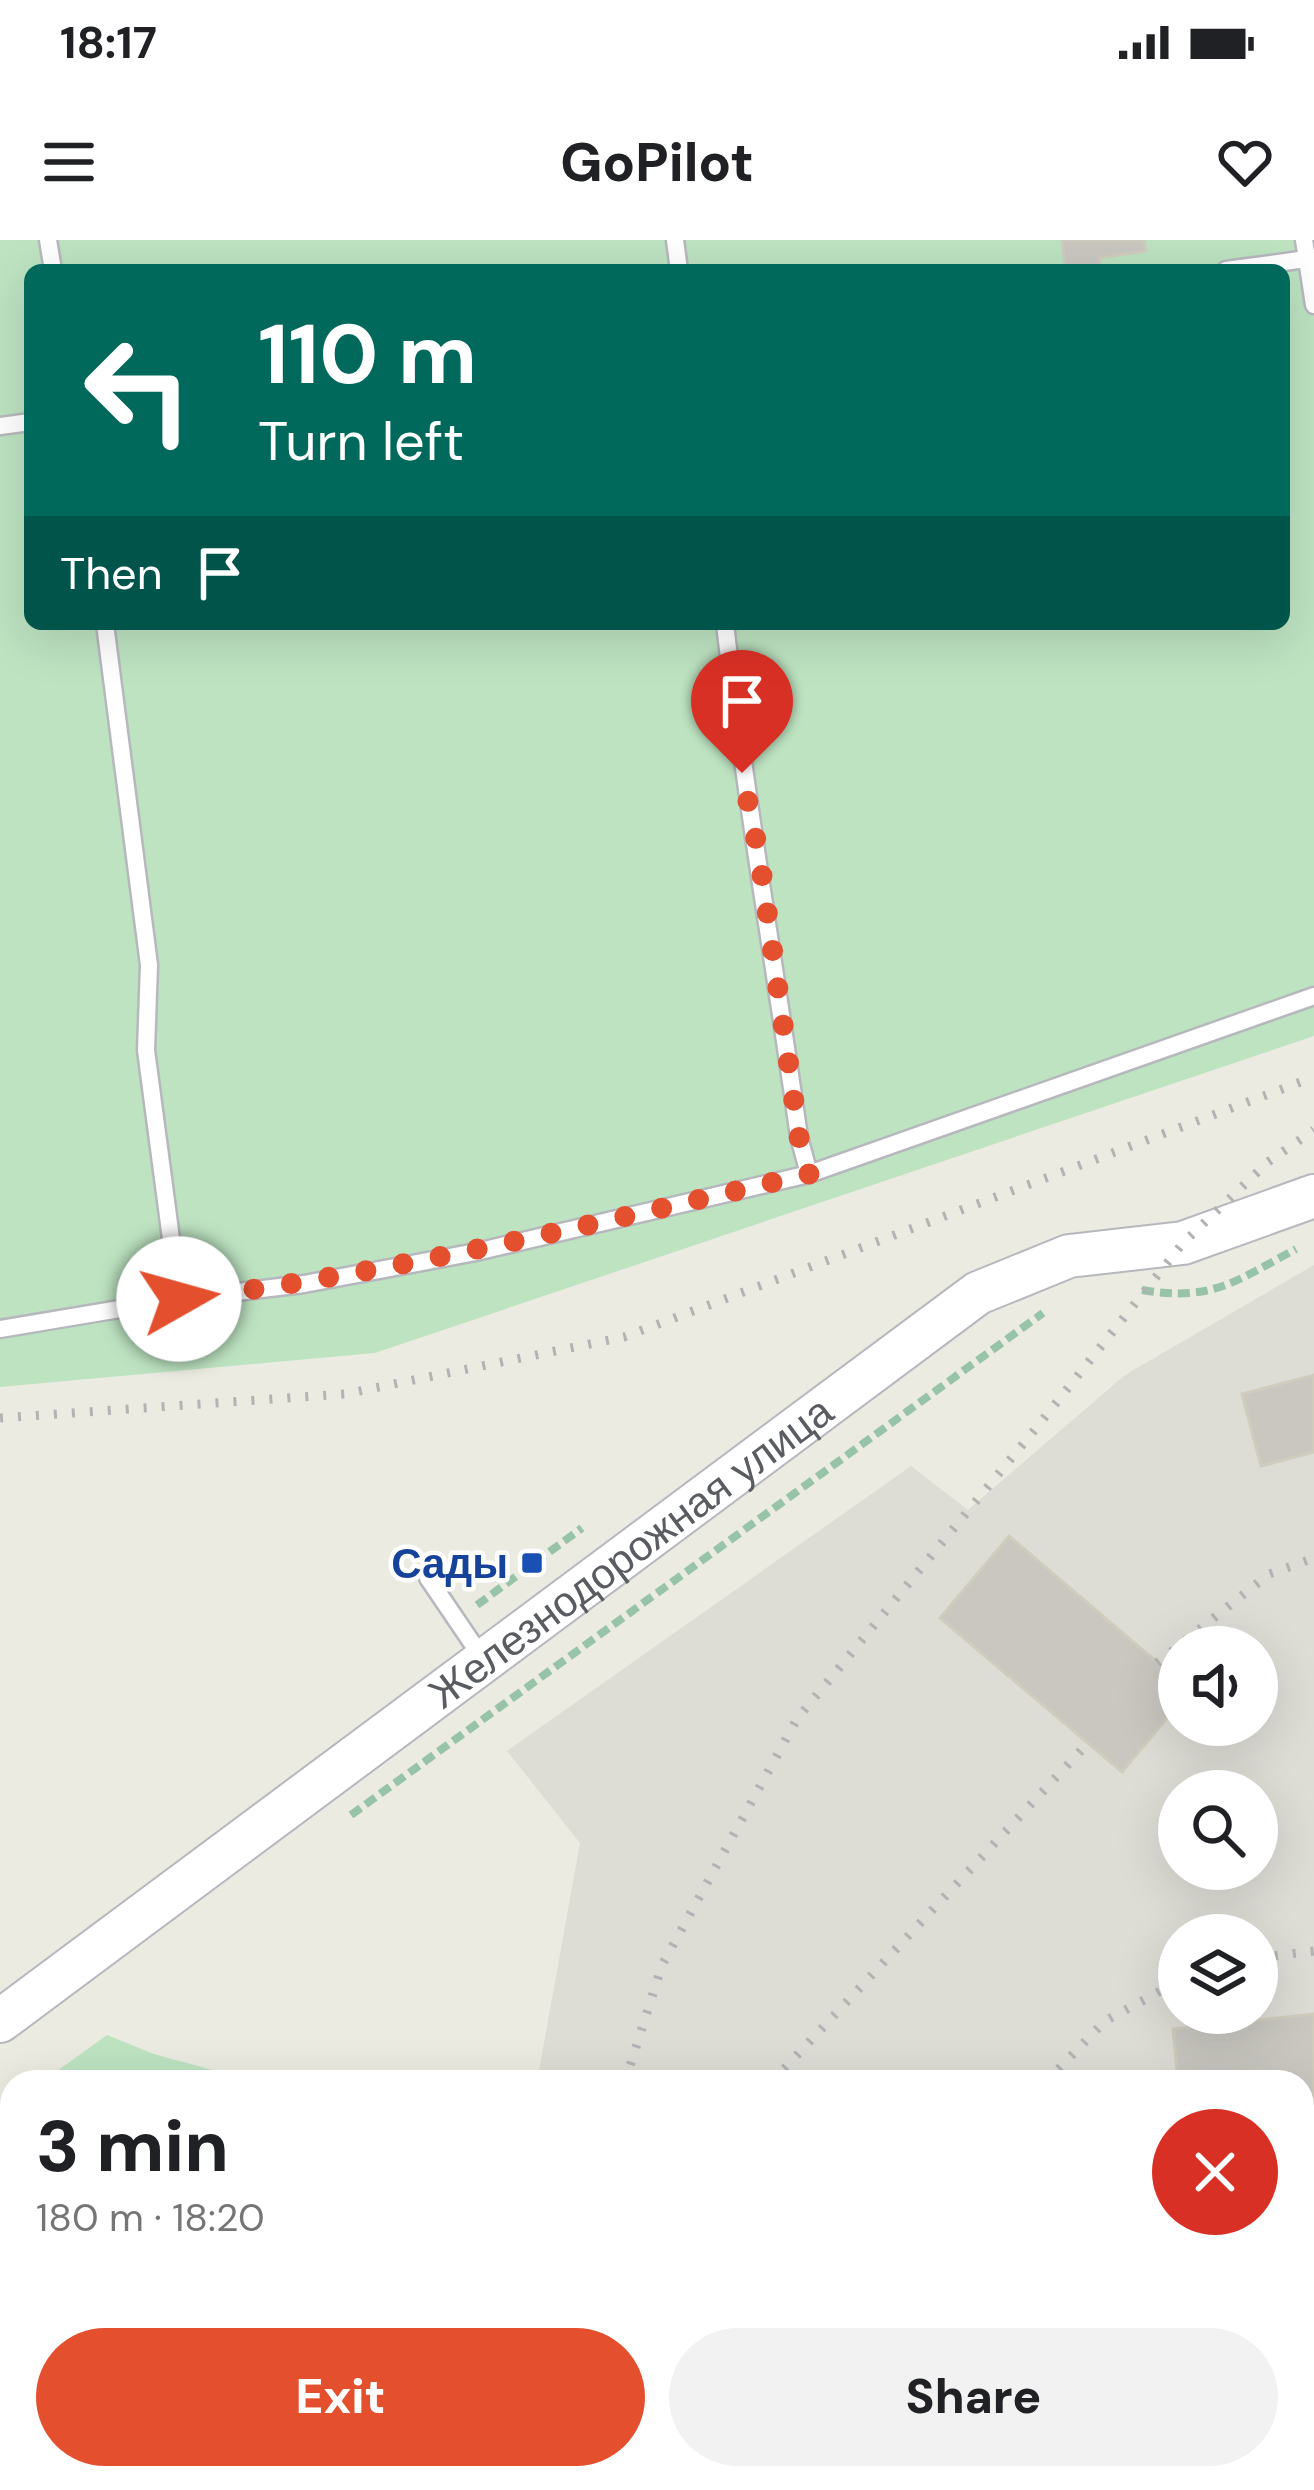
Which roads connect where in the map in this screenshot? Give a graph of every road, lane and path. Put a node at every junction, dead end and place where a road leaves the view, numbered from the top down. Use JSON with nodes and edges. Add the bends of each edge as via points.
{"nodes":[{"id":1,"x":1304,"y":240,"type":"edge"},
{"id":2,"x":1310,"y":259,"type":"edge"},
{"id":3,"x":1272,"y":264,"type":"edge"},
{"id":4,"x":1314,"y":305,"type":"edge"},
{"id":5,"x":106,"y":630,"type":"edge"},
{"id":6,"x":726,"y":630,"type":"edge"},
{"id":7,"x":1314,"y":996,"type":"edge"},
{"id":8,"x":809,"y":1174,"type":"junction"},
{"id":9,"x":1314,"y":1196,"type":"edge"},
{"id":10,"x":1314,"y":1239,"type":"edge"},
{"id":11,"x":1132,"y":1288,"type":"dead end"},
{"id":12,"x":179,"y":1299,"type":"junction"},
{"id":13,"x":1052,"y":1306,"type":"dead end"},
{"id":14,"x":0,"y":1329,"type":"edge"},
{"id":15,"x":583,"y":1528,"type":"dead end"},
{"id":16,"x":428,"y":1578,"type":"dead end"},
{"id":17,"x":456,"y":1620,"type":"junction"},
{"id":18,"x":483,"y":1660,"type":"junction"},
{"id":19,"x":348,"y":1818,"type":"dead end"},
{"id":20,"x":0,"y":2021,"type":"edge"}],
"edges":[{"from":1,"to":2,"type":"lane"},
{"from":2,"to":3,"type":"lane"},
{"from":2,"to":4,"type":"lane"},
{"from":5,"to":12,"type":"lane","via":[[149,965],[146,1050]]},
{"from":6,"to":8,"type":"lane"},
{"from":7,"to":8,"type":"lane"},
{"from":8,"to":12,"type":"lane","via":[[476,1252]]},
{"from":9,"to":18,"type":"street","name":"Железнодорожная улица","via":[[1183,1243],[1070,1256],[978,1293]]},
{"from":10,"to":11,"type":"path","via":[[1223,1288],[1184,1297]]},
{"from":12,"to":14,"type":"lane"},
{"from":13,"to":19,"type":"path"},
{"from":15,"to":17,"type":"path"},
{"from":16,"to":17,"type":"lane"},
{"from":17,"to":18,"type":"lane"},
{"from":18,"to":20,"type":"street","name":"Железнодорожная улица"}]}
